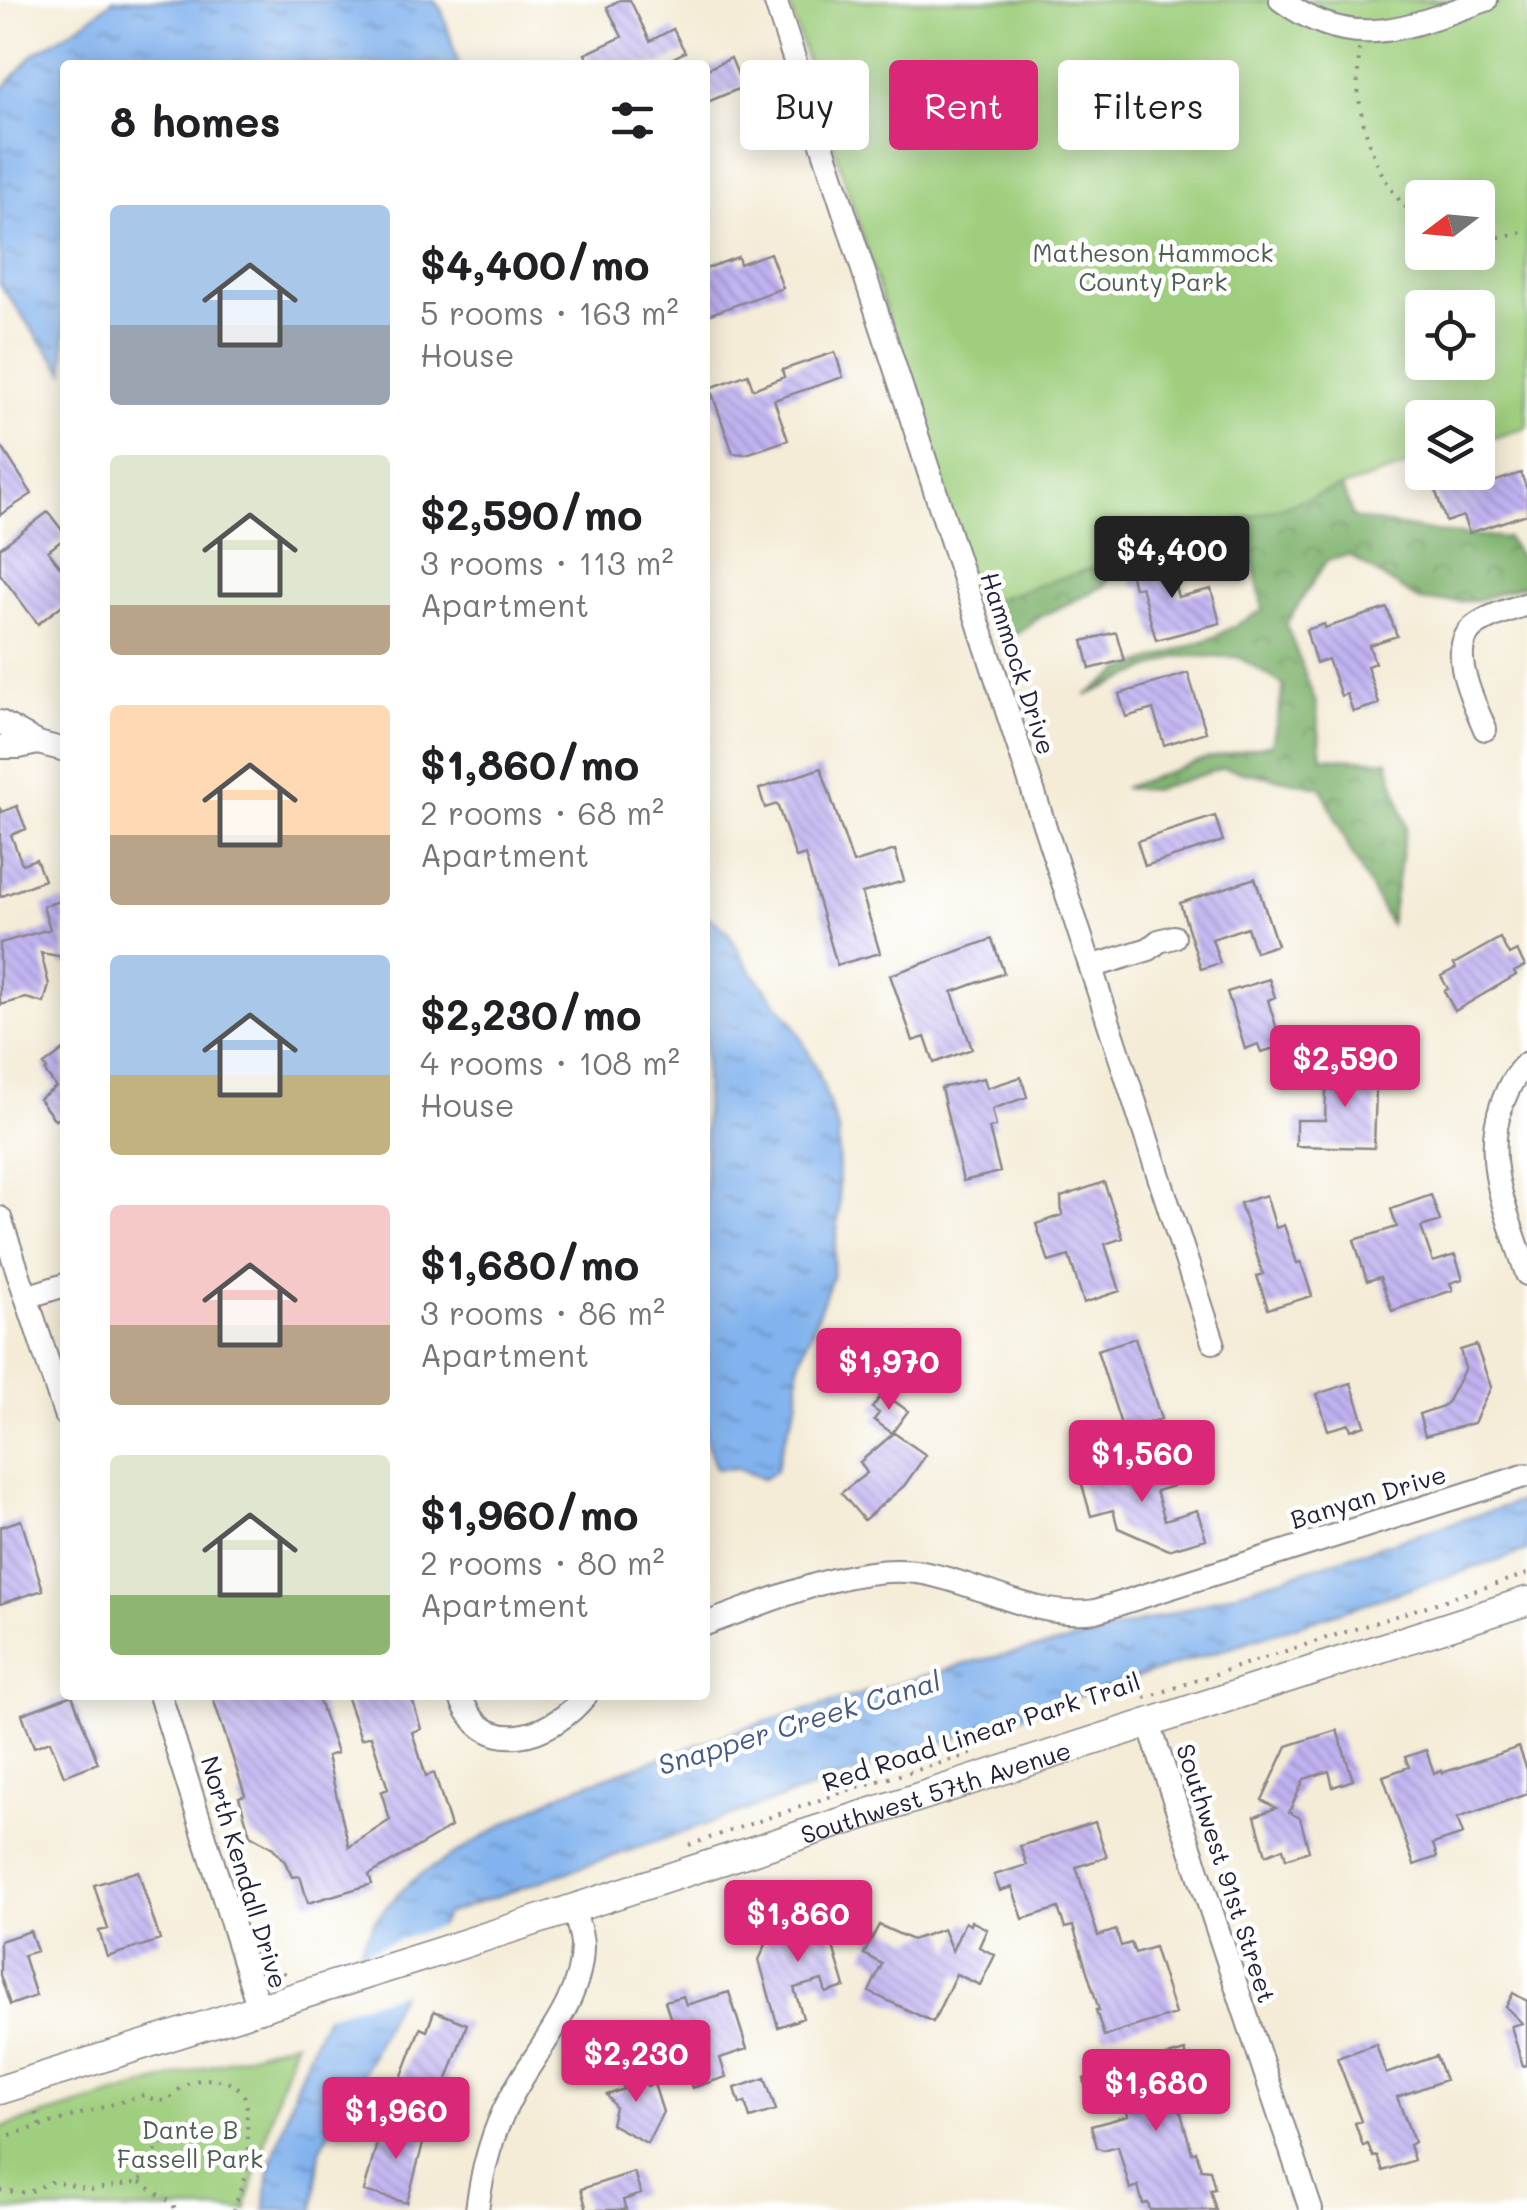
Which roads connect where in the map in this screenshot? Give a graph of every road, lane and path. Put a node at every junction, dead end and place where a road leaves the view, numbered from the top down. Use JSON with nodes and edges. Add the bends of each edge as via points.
{"nodes":[{"id":1,"x":775,"y":0,"type":"edge"},
{"id":2,"x":1282,"y":0,"type":"edge"},
{"id":3,"x":1486,"y":0,"type":"edge"},
{"id":4,"x":1359,"y":32,"type":"junction"},
{"id":5,"x":1405,"y":207,"type":"edge"},
{"id":6,"x":1527,"y":231,"type":"edge"},
{"id":7,"x":1495,"y":238,"type":"edge"},
{"id":8,"x":1527,"y":604,"type":"edge"},
{"id":9,"x":0,"y":722,"type":"edge"},
{"id":10,"x":1485,"y":729,"type":"dead end"},
{"id":11,"x":38,"y":743,"type":"junction"},
{"id":12,"x":0,"y":748,"type":"edge"},
{"id":13,"x":60,"y":749,"type":"edge"},
{"id":14,"x":1174,"y":937,"type":"dead end"},
{"id":15,"x":1091,"y":967,"type":"junction"},
{"id":16,"x":1527,"y":1064,"type":"edge"},
{"id":17,"x":0,"y":1218,"type":"edge"},
{"id":18,"x":1527,"y":1274,"type":"edge"},
{"id":19,"x":60,"y":1287,"type":"edge"},
{"id":20,"x":26,"y":1297,"type":"junction"},
{"id":21,"x":1213,"y":1342,"type":"dead end"},
{"id":22,"x":60,"y":1399,"type":"edge"},
{"id":23,"x":1527,"y":1475,"type":"edge"},
{"id":24,"x":1527,"y":1574,"type":"edge"},
{"id":25,"x":1527,"y":1601,"type":"edge"},
{"id":26,"x":710,"y":1622,"type":"edge"},
{"id":27,"x":162,"y":1700,"type":"edge"},
{"id":28,"x":462,"y":1700,"type":"edge"},
{"id":29,"x":582,"y":1700,"type":"edge"},
{"id":30,"x":1142,"y":1713,"type":"junction"},
{"id":31,"x":984,"y":1750,"type":"dead end"},
{"id":32,"x":690,"y":1845,"type":"dead end"},
{"id":33,"x":573,"y":1908,"type":"junction"},
{"id":34,"x":259,"y":2009,"type":"junction"},
{"id":35,"x":0,"y":2090,"type":"edge"},
{"id":36,"x":36,"y":2113,"type":"dead end"},
{"id":37,"x":40,"y":2127,"type":"junction"},
{"id":38,"x":146,"y":2134,"type":"dead end"},
{"id":39,"x":0,"y":2138,"type":"edge"},
{"id":40,"x":205,"y":2138,"type":"dead end"},
{"id":41,"x":154,"y":2152,"type":"junction"},
{"id":42,"x":140,"y":2182,"type":"junction"},
{"id":43,"x":0,"y":2190,"type":"edge"},
{"id":44,"x":175,"y":2210,"type":"edge"},
{"id":45,"x":234,"y":2210,"type":"edge"},
{"id":46,"x":477,"y":2210,"type":"edge"},
{"id":47,"x":1311,"y":2210,"type":"edge"}],
"edges":[{"from":1,"to":15,"type":"street","name":"Hammock Drive"},
{"from":2,"to":4,"type":"street","via":[[1313,20]]},
{"from":3,"to":4,"type":"street","via":[[1414,24]]},
{"from":4,"to":5,"type":"path","via":[[1358,90],[1368,140]]},
{"from":6,"to":7,"type":"path"},
{"from":8,"to":10,"type":"street","via":[[1485,620],[1462,644]]},
{"from":9,"to":11,"type":"street"},
{"from":11,"to":12,"type":"street"},
{"from":11,"to":13,"type":"street"},
{"from":14,"to":15,"type":"street"},
{"from":15,"to":21,"type":"street","name":"Hammock Drive"},
{"from":16,"to":18,"type":"street","via":[[1513,1078],[1493,1148]]},
{"from":17,"to":20,"type":"street"},
{"from":19,"to":20,"type":"street"},
{"from":20,"to":22,"type":"street"},
{"from":23,"to":26,"type":"street","name":"Banyan Drive","via":[[1096,1611],[1036,1608],[905,1571],[839,1578]]},
{"from":24,"to":30,"type":"path","name":"Red Road Linear Park Trail","via":[[1239,1666]]},
{"from":25,"to":30,"type":"main road","name":"Southwest 57th Avenue"},
{"from":27,"to":34,"type":"street","name":"North Kendall Drive"},
{"from":28,"to":29,"type":"street","via":[[477,1725],[513,1737],[552,1724]]},
{"from":30,"to":33,"type":"main road","name":"Southwest 57th Avenue"},
{"from":30,"to":47,"type":"street","name":"Southwest 91st Street"},
{"from":31,"to":32,"type":"path","name":"Red Road Linear Park Trail"},
{"from":33,"to":34,"type":"main road","name":"Southwest 57th Avenue"},
{"from":33,"to":46,"type":"street","via":[[582,1947],[572,1991],[494,2132]]},
{"from":34,"to":35,"type":"main road","name":"Southwest 57th Avenue"},
{"from":36,"to":37,"type":"path"},
{"from":37,"to":39,"type":"path"},
{"from":37,"to":45,"type":"path","via":[[144,2094],[166,2101],[196,2081],[226,2081],[246,2105],[248,2158]]},
{"from":38,"to":41,"type":"path"},
{"from":40,"to":41,"type":"path","via":[[188,2127]]},
{"from":41,"to":42,"type":"path"},
{"from":42,"to":43,"type":"path","via":[[90,2190],[53,2181],[27,2193]]},
{"from":42,"to":44,"type":"path"}]}
